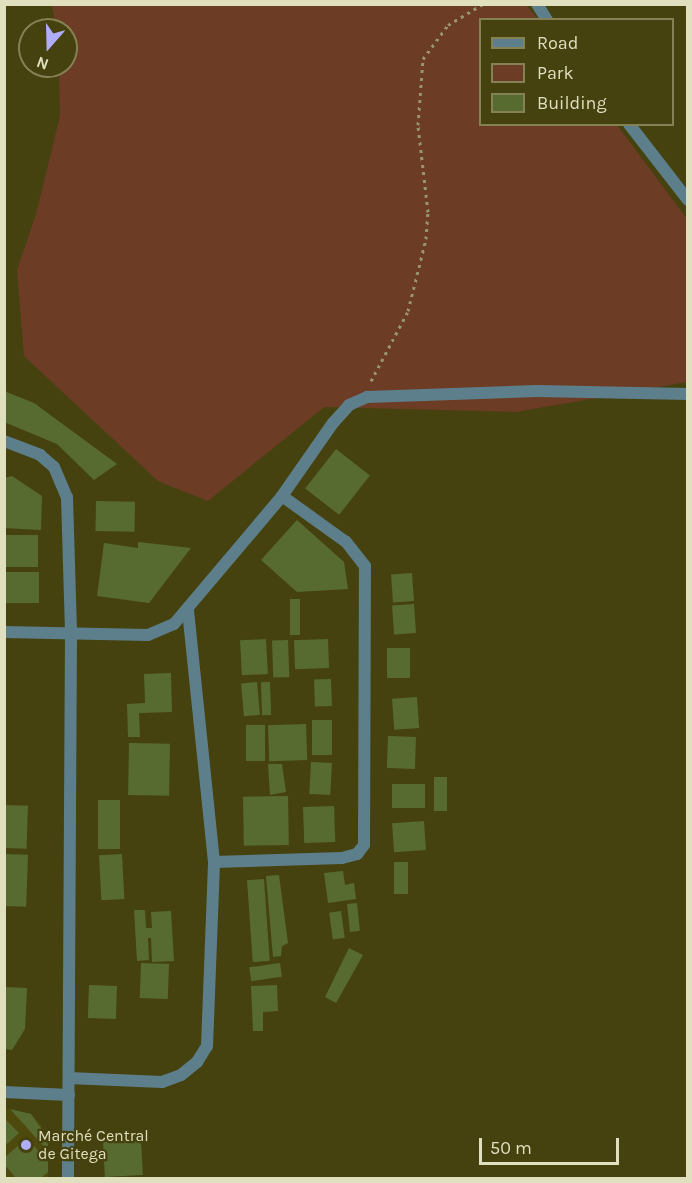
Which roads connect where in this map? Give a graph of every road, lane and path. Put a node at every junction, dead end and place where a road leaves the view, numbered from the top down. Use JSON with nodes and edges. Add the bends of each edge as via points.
{"nodes":[{"id":1,"x":483,"y":4,"type":"edge"},
{"id":2,"x":537,"y":4,"type":"edge"},
{"id":3,"x":546,"y":18,"type":"edge"},
{"id":4,"x":631,"y":126,"type":"edge"},
{"id":5,"x":687,"y":200,"type":"edge"},
{"id":6,"x":687,"y":394,"type":"edge"},
{"id":7,"x":367,"y":397,"type":"junction"},
{"id":8,"x":4,"y":441,"type":"edge"},
{"id":9,"x":282,"y":496,"type":"junction"},
{"id":10,"x":188,"y":611,"type":"junction"},
{"id":11,"x":4,"y":632,"type":"edge"},
{"id":12,"x":71,"y":633,"type":"junction"},
{"id":13,"x":214,"y":862,"type":"junction"},
{"id":14,"x":69,"y":1078,"type":"junction"},
{"id":15,"x":4,"y":1092,"type":"edge"},
{"id":16,"x":69,"y":1095,"type":"junction"},
{"id":17,"x":68,"y":1179,"type":"edge"}],
"edges":[{"from":1,"to":7,"type":"path","via":[[448,25],[423,59],[418,125],[428,212],[426,239],[408,311],[392,348],[372,377]]},
{"from":2,"to":3,"type":"street"},
{"from":4,"to":5,"type":"street"},
{"from":6,"to":7,"type":"street","via":[[537,391]]},
{"from":7,"to":9,"type":"street","via":[[349,405],[333,423]]},
{"from":8,"to":12,"type":"street","via":[[40,454],[62,479],[67,496]]},
{"from":9,"to":10,"type":"street"},
{"from":9,"to":13,"type":"street","via":[[346,542],[365,566],[364,845],[357,854],[342,858]]},
{"from":10,"to":12,"type":"street","via":[[174,624],[148,635]]},
{"from":10,"to":13,"type":"street"},
{"from":11,"to":12,"type":"street"},
{"from":12,"to":14,"type":"street"},
{"from":13,"to":14,"type":"street","via":[[210,1023],[207,1046],[197,1062],[181,1075],[162,1082]]},
{"from":14,"to":16,"type":"street"},
{"from":15,"to":16,"type":"street"},
{"from":16,"to":17,"type":"street"}]}
